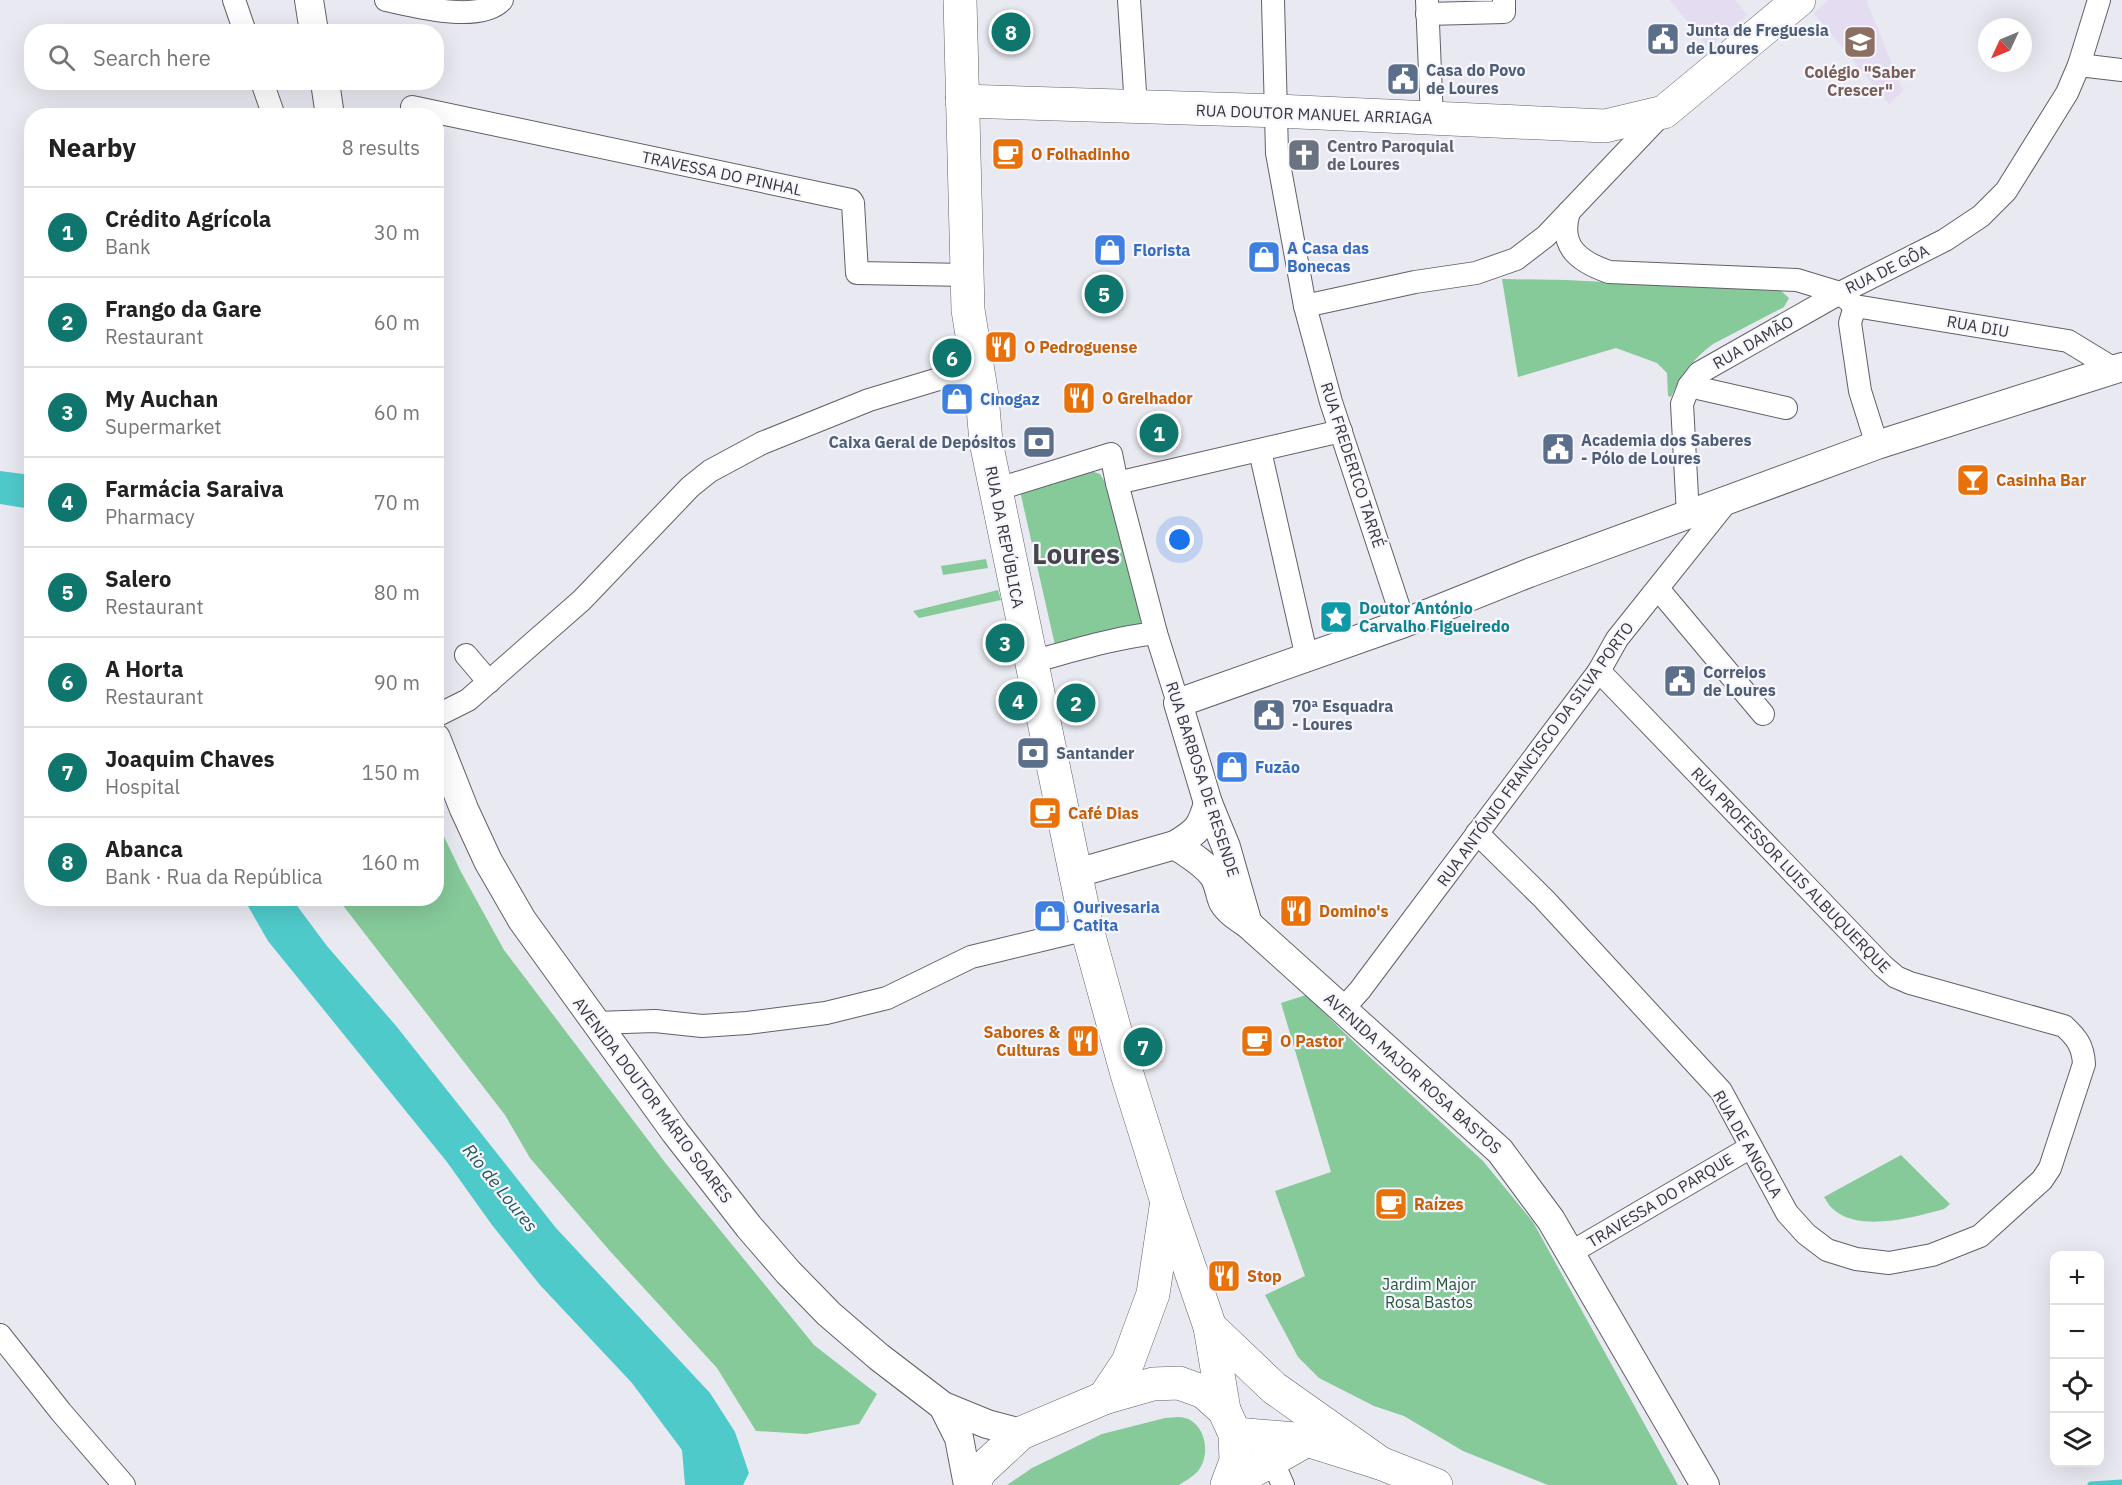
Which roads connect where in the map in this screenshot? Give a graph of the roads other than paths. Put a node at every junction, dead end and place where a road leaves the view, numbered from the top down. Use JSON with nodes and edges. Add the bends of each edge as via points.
{"nodes":[{"id":1,"x":234,"y":0,"type":"edge"},
{"id":2,"x":309,"y":0,"type":"edge"},
{"id":3,"x":328,"y":0,"type":"edge"},
{"id":4,"x":386,"y":0,"type":"edge"},
{"id":5,"x":960,"y":0,"type":"edge"},
{"id":6,"x":1129,"y":0,"type":"edge"},
{"id":7,"x":1273,"y":0,"type":"edge"},
{"id":8,"x":1504,"y":0,"type":"edge"},
{"id":9,"x":1799,"y":0,"type":"edge"},
{"id":10,"x":2099,"y":0,"type":"edge"},
{"id":11,"x":500,"y":3,"type":"edge"},
{"id":12,"x":1427,"y":7,"type":"edge"},
{"id":13,"x":242,"y":24,"type":"edge"},
{"id":14,"x":313,"y":24,"type":"edge"},
{"id":15,"x":328,"y":24,"type":"edge"},
{"id":16,"x":2079,"y":65,"type":"junction"},
{"id":17,"x":2122,"y":70,"type":"edge"},
{"id":18,"x":265,"y":90,"type":"edge"},
{"id":19,"x":326,"y":90,"type":"edge"},
{"id":20,"x":963,"y":101,"type":"junction"},
{"id":21,"x":412,"y":107,"type":"dead end"},
{"id":22,"x":1136,"y":107,"type":"junction"},
{"id":23,"x":271,"y":108,"type":"edge"},
{"id":24,"x":329,"y":108,"type":"edge"},
{"id":25,"x":417,"y":108,"type":"edge"},
{"id":26,"x":1277,"y":111,"type":"junction"},
{"id":27,"x":1664,"y":112,"type":"junction"},
{"id":28,"x":444,"y":114,"type":"edge"},
{"id":29,"x":1432,"y":119,"type":"junction"},
{"id":30,"x":1569,"y":212,"type":"junction"},
{"id":31,"x":968,"y":275,"type":"junction"},
{"id":32,"x":1847,"y":299,"type":"junction"},
{"id":33,"x":1305,"y":306,"type":"junction"},
{"id":34,"x":2118,"y":368,"type":"edge"},
{"id":35,"x":979,"y":374,"type":"junction"},
{"id":36,"x":1689,"y":386,"type":"junction"},
{"id":37,"x":1786,"y":408,"type":"dead end"},
{"id":38,"x":1341,"y":431,"type":"junction"},
{"id":39,"x":1877,"y":445,"type":"junction"},
{"id":40,"x":1260,"y":450,"type":"junction"},
{"id":41,"x":1117,"y":483,"type":"junction"},
{"id":42,"x":995,"y":490,"type":"junction"},
{"id":43,"x":1728,"y":500,"type":"junction"},
{"id":44,"x":1688,"y":514,"type":"junction"},
{"id":45,"x":1659,"y":590,"type":"junction"},
{"id":46,"x":1404,"y":623,"type":"junction"},
{"id":47,"x":1156,"y":633,"type":"junction"},
{"id":48,"x":466,"y":655,"type":"dead end"},
{"id":49,"x":1307,"y":658,"type":"junction"},
{"id":50,"x":1031,"y":662,"type":"junction"},
{"id":51,"x":1599,"y":671,"type":"junction"},
{"id":52,"x":489,"y":682,"type":"junction"},
{"id":53,"x":1178,"y":703,"type":"junction"},
{"id":54,"x":444,"y":712,"type":"edge"},
{"id":55,"x":1763,"y":714,"type":"dead end"},
{"id":56,"x":444,"y":758,"type":"edge"},
{"id":57,"x":1208,"y":803,"type":"junction"},
{"id":58,"x":1477,"y":833,"type":"junction"},
{"id":59,"x":1175,"y":845,"type":"junction"},
{"id":60,"x":1077,"y":873,"type":"junction"},
{"id":61,"x":1248,"y":924,"type":"junction"},
{"id":62,"x":1087,"y":929,"type":"junction"},
{"id":63,"x":1343,"y":1009,"type":"junction"},
{"id":64,"x":595,"y":1023,"type":"junction"},
{"id":65,"x":1751,"y":1147,"type":"junction"},
{"id":66,"x":1167,"y":1202,"type":"junction"},
{"id":67,"x":1990,"y":1228,"type":"joint"},
{"id":68,"x":1570,"y":1253,"type":"junction"},
{"id":69,"x":1210,"y":1327,"type":"junction"},
{"id":70,"x":0,"y":1335,"type":"edge"},
{"id":71,"x":1104,"y":1398,"type":"junction"},
{"id":72,"x":944,"y":1406,"type":"junction"},
{"id":73,"x":1229,"y":1422,"type":"junction"},
{"id":74,"x":1021,"y":1433,"type":"junction"},
{"id":75,"x":1307,"y":1440,"type":"junction"},
{"id":76,"x":1380,"y":1463,"type":"junction"},
{"id":77,"x":1278,"y":1473,"type":"edge"},
{"id":78,"x":124,"y":1485,"type":"edge"},
{"id":79,"x":968,"y":1485,"type":"edge"},
{"id":80,"x":974,"y":1485,"type":"edge"},
{"id":81,"x":1228,"y":1485,"type":"edge"},
{"id":82,"x":1436,"y":1485,"type":"edge"},
{"id":83,"x":1704,"y":1485,"type":"edge"}],
"edges":[{"from":1,"to":13,"type":"street"},
{"from":2,"to":14,"type":"street"},
{"from":3,"to":15,"type":"street"},
{"from":4,"to":11,"type":"street","via":[[453,13]]},
{"from":5,"to":20,"type":"main road","name":"RUA DA REPÚBLICA"},
{"from":6,"to":22,"type":"street"},
{"from":7,"to":26,"type":"street","name":"RUA FREDERICO TARRÉ"},
{"from":8,"to":12,"type":"street","via":[[1504,12]]},
{"from":9,"to":27,"type":"main road"},
{"from":10,"to":16,"type":"street","name":"RUA DE GÔA"},
{"from":12,"to":29,"type":"street"},
{"from":16,"to":17,"type":"street"},
{"from":16,"to":32,"type":"street","name":"RUA DE GÔA","via":[[2067,93],[2006,191],[1981,216]]},
{"from":18,"to":23,"type":"street"},
{"from":19,"to":24,"type":"street"},
{"from":20,"to":22,"type":"main road","name":"RUA DOUTOR MANUEL ARRIAGA"},
{"from":20,"to":31,"type":"main road","name":"RUA DA REPÚBLICA"},
{"from":21,"to":25,"type":"street","name":"TRAVESSA DO PINHAL"},
{"from":22,"to":26,"type":"main road","name":"RUA DOUTOR MANUEL ARRIAGA"},
{"from":26,"to":29,"type":"main road","name":"RUA DOUTOR MANUEL ARRIAGA"},
{"from":26,"to":33,"type":"street","name":"RUA FREDERICO TARRÉ","via":[[1277,153]]},
{"from":27,"to":29,"type":"main road","name":"RUA DOUTOR MANUEL ARRIAGA","via":[[1605,126]]},
{"from":27,"to":30,"type":"street"},
{"from":28,"to":31,"type":"street","name":"TRAVESSA DO PINHAL","via":[[851,200],[857,273]]},
{"from":30,"to":32,"type":"street","name":"RUA DE GÔA","via":[[1566,235],[1573,252],[1588,265],[1609,272],[1797,280]]},
{"from":30,"to":33,"type":"street","via":[[1516,259],[1476,273]]},
{"from":31,"to":35,"type":"main road","name":"RUA DA REPÚBLICA","via":[[968,310]]},
{"from":32,"to":34,"type":"street","name":"RUA DIU","via":[[2068,341]]},
{"from":32,"to":36,"type":"street","name":"RUA DAMÃO","via":[[1699,373]]},
{"from":32,"to":39,"type":"street","via":[[1860,392]]},
{"from":33,"to":38,"type":"street","name":"RUA FREDERICO TARRÉ"},
{"from":34,"to":39,"type":"street"},
{"from":35,"to":42,"type":"main road","name":"RUA DA REPÚBLICA"},
{"from":35,"to":52,"type":"street","via":[[952,375],[869,400],[762,443],[710,471],[582,600]]},
{"from":36,"to":37,"type":"street"},
{"from":36,"to":44,"type":"street","via":[[1682,404]]},
{"from":38,"to":40,"type":"street"},
{"from":38,"to":46,"type":"street","name":"RUA FREDERICO TARRÉ"},
{"from":39,"to":43,"type":"street"},
{"from":40,"to":41,"type":"street"},
{"from":40,"to":49,"type":"street"},
{"from":41,"to":42,"type":"street","name":"RUA BARBOSA DE RESENDE","via":[[1111,454]]},
{"from":41,"to":47,"type":"street","name":"RUA BARBOSA DE RESENDE"},
{"from":42,"to":50,"type":"main road","name":"RUA DA REPÚBLICA"},
{"from":43,"to":44,"type":"street"},
{"from":43,"to":45,"type":"street","name":"RUA ANTÓNIO FRANCISCO DA SILVA PORTO"},
{"from":44,"to":46,"type":"street"},
{"from":45,"to":51,"type":"street","name":"RUA ANTÓNIO FRANCISCO DA SILVA PORTO","via":[[1617,639]]},
{"from":45,"to":55,"type":"street"},
{"from":46,"to":49,"type":"street"},
{"from":47,"to":50,"type":"street"},
{"from":47,"to":53,"type":"street","name":"RUA BARBOSA DE RESENDE"},
{"from":48,"to":52,"type":"street"},
{"from":49,"to":53,"type":"street"},
{"from":50,"to":60,"type":"main road","name":"RUA DA REPÚBLICA"},
{"from":51,"to":58,"type":"street","name":"RUA ANTÓNIO FRANCISCO DA SILVA PORTO"},
{"from":51,"to":67,"type":"street","name":"RUA PROFESSOR LUIS ALBUQUERQUE","via":[[1896,977],[2064,1026],[2075,1036],[2084,1050],[2084,1064],[2050,1168]]},
{"from":52,"to":54,"type":"street","via":[[468,700]]},
{"from":53,"to":57,"type":"street","name":"RUA BARBOSA DE RESENDE"},
{"from":56,"to":64,"type":"street","name":"AVENIDA DOUTOR MÁRIO SOARES","via":[[488,861],[522,920]]},
{"from":57,"to":59,"type":"street","via":[[1202,823]]},
{"from":57,"to":61,"type":"street","name":"RUA BARBOSA DE RESENDE","via":[[1226,847]]},
{"from":58,"to":63,"type":"street","name":"RUA ANTÓNIO FRANCISCO DA SILVA PORTO"},
{"from":58,"to":65,"type":"street","name":"RUA DE ANGOLA","via":[[1544,899],[1721,1091]]},
{"from":59,"to":60,"type":"street"},
{"from":59,"to":61,"type":"street","name":"AVENIDA MAJOR ROSA BASTOS","via":[[1205,865],[1231,912]]},
{"from":60,"to":62,"type":"main road","name":"RUA DA REPÚBLICA"},
{"from":61,"to":63,"type":"street","name":"AVENIDA MAJOR ROSA BASTOS"},
{"from":62,"to":64,"type":"street","via":[[971,957],[887,998],[835,1011],[702,1026],[655,1021]]},
{"from":62,"to":66,"type":"main road","name":"RUA DA REPÚBLICA"},
{"from":63,"to":68,"type":"street","name":"AVENIDA MAJOR ROSA BASTOS","via":[[1500,1151],[1551,1220]]},
{"from":64,"to":72,"type":"street","name":"AVENIDA DOUTOR MÁRIO SOARES","via":[[713,1182],[788,1272],[829,1314]]},
{"from":65,"to":67,"type":"street","name":"RUA DE ANGOLA","via":[[1787,1213],[1827,1250],[1889,1263],[1932,1255],[1980,1236]]},
{"from":65,"to":68,"type":"street","name":"TRAVESSA DO PARQUE"},
{"from":66,"to":69,"type":"main road","name":"RUA DA REPÚBLICA"},
{"from":66,"to":71,"type":"main road","name":"RUA DA REPÚBLICA","via":[[1153,1294],[1128,1362]]},
{"from":68,"to":83,"type":"street","name":"AVENIDA MAJOR ROSA BASTOS"},
{"from":69,"to":73,"type":"main road","name":"RUA DA REPÚBLICA"},
{"from":69,"to":76,"type":"main road","via":[[1274,1388]]},
{"from":70,"to":78,"type":"street"},
{"from":71,"to":73,"type":"main road","via":[[1153,1384],[1179,1383],[1204,1392]]},
{"from":71,"to":74,"type":"main road"},
{"from":72,"to":74,"type":"street","name":"AVENIDA DOUTOR MÁRIO SOARES"},
{"from":72,"to":79,"type":"street","name":"AVENIDA DOUTOR MÁRIO SOARES","via":[[959,1438]]},
{"from":73,"to":75,"type":"main road"},
{"from":73,"to":81,"type":"main road","name":"RUA DA REPÚBLICA","via":[[1236,1461]]},
{"from":74,"to":80,"type":"main road","via":[[979,1472]]},
{"from":75,"to":76,"type":"main road"},
{"from":75,"to":77,"type":"main road"},
{"from":76,"to":82,"type":"main road"},
{"from":77,"to":81,"type":"main road"}]}
